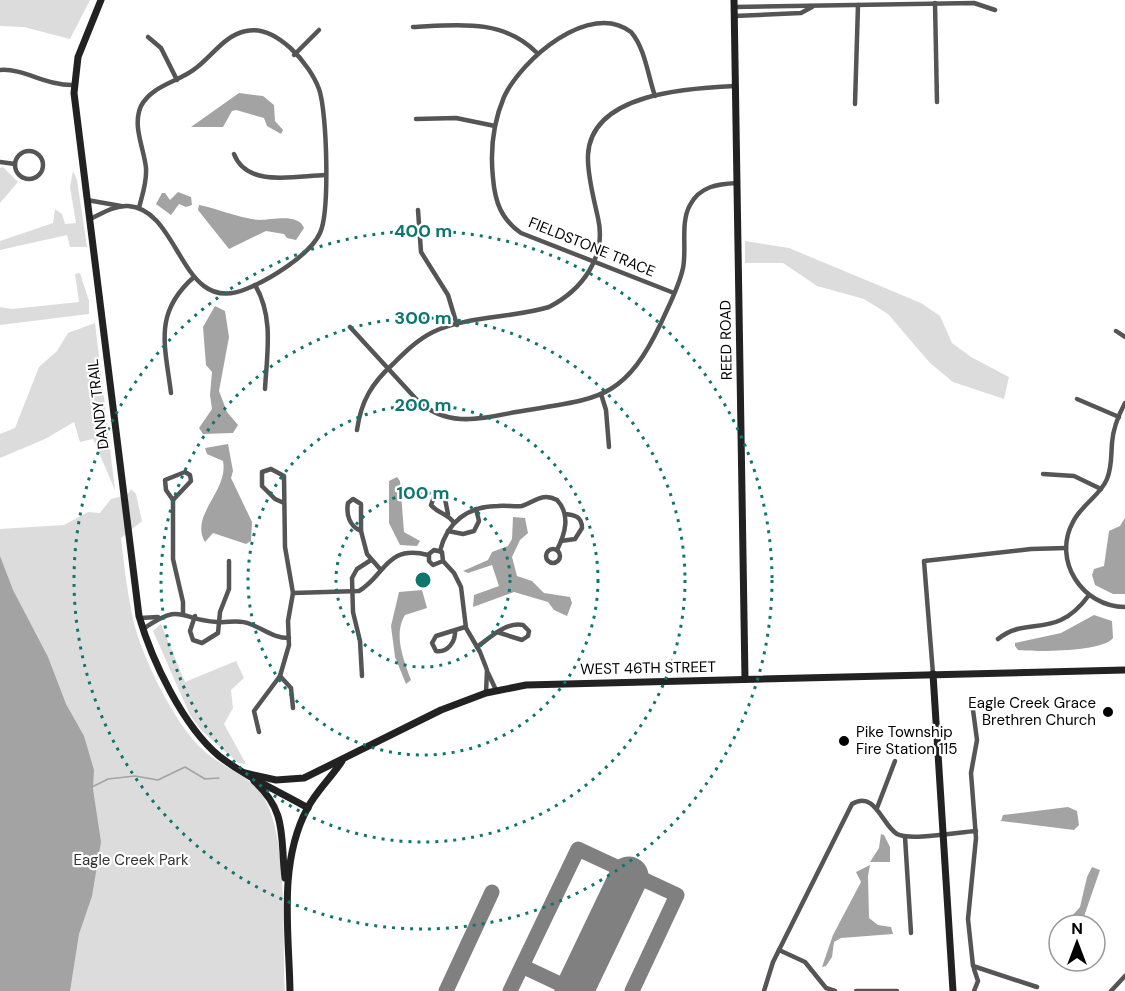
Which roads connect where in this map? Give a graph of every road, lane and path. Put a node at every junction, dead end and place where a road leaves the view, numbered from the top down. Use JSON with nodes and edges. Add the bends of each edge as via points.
{"nodes":[{"id":1,"x":101,"y":0,"type":"edge"},
{"id":2,"x":734,"y":3,"type":"edge"},
{"id":3,"x":935,"y":3,"type":"junction"},
{"id":4,"x":858,"y":5,"type":"junction"},
{"id":5,"x":814,"y":6,"type":"junction"},
{"id":6,"x":995,"y":10,"type":"dead end"},
{"id":7,"x":734,"y":16,"type":"junction"},
{"id":8,"x":413,"y":27,"type":"dead end"},
{"id":9,"x":319,"y":30,"type":"dead end"},
{"id":10,"x":148,"y":37,"type":"dead end"},
{"id":11,"x":536,"y":52,"type":"junction"},
{"id":12,"x":294,"y":54,"type":"junction"},
{"id":13,"x":0,"y":70,"type":"edge"},
{"id":14,"x":177,"y":80,"type":"junction"},
{"id":15,"x":74,"y":85,"type":"junction"},
{"id":16,"x":735,"y":86,"type":"junction"},
{"id":17,"x":655,"y":96,"type":"junction"},
{"id":18,"x":937,"y":102,"type":"dead end"},
{"id":19,"x":855,"y":104,"type":"dead end"},
{"id":20,"x":416,"y":119,"type":"dead end"},
{"id":21,"x":495,"y":126,"type":"junction"},
{"id":22,"x":234,"y":154,"type":"dead end"},
{"id":23,"x":0,"y":162,"type":"edge"},
{"id":24,"x":15,"y":164,"type":"junction"},
{"id":25,"x":325,"y":175,"type":"junction"},
{"id":26,"x":737,"y":183,"type":"junction"},
{"id":27,"x":87,"y":200,"type":"junction"},
{"id":28,"x":121,"y":206,"type":"junction"},
{"id":29,"x":140,"y":208,"type":"junction"},
{"id":30,"x":418,"y":210,"type":"dead end"},
{"id":31,"x":89,"y":219,"type":"junction"},
{"id":32,"x":594,"y":262,"type":"junction"},
{"id":33,"x":194,"y":277,"type":"junction"},
{"id":34,"x":255,"y":285,"type":"junction"},
{"id":35,"x":674,"y":293,"type":"junction"},
{"id":36,"x":457,"y":325,"type":"junction"},
{"id":37,"x":350,"y":327,"type":"dead end"},
{"id":38,"x":1116,"y":331,"type":"dead end"},
{"id":39,"x":1125,"y":337,"type":"edge"},
{"id":40,"x":388,"y":368,"type":"junction"},
{"id":41,"x":265,"y":389,"type":"dead end"},
{"id":42,"x":171,"y":393,"type":"dead end"},
{"id":43,"x":601,"y":394,"type":"junction"},
{"id":44,"x":1077,"y":399,"type":"dead end"},
{"id":45,"x":1125,"y":404,"type":"edge"},
{"id":46,"x":1119,"y":417,"type":"junction"},
{"id":47,"x":357,"y":430,"type":"dead end"},
{"id":48,"x":609,"y":447,"type":"dead end"},
{"id":49,"x":1043,"y":474,"type":"dead end"},
{"id":50,"x":1101,"y":489,"type":"junction"},
{"id":51,"x":173,"y":500,"type":"junction"},
{"id":52,"x":284,"y":503,"type":"junction"},
{"id":53,"x":476,"y":509,"type":"junction"},
{"id":54,"x":448,"y":514,"type":"junction"},
{"id":55,"x":565,"y":514,"type":"junction"},
{"id":56,"x":454,"y":523,"type":"junction"},
{"id":57,"x":361,"y":531,"type":"junction"},
{"id":58,"x":448,"y":531,"type":"junction"},
{"id":59,"x":561,"y":541,"type":"junction"},
{"id":60,"x":1066,"y":548,"type":"junction"},
{"id":61,"x":557,"y":550,"type":"dead end"},
{"id":62,"x":440,"y":551,"type":"junction"},
{"id":63,"x":428,"y":555,"type":"junction"},
{"id":64,"x":371,"y":560,"type":"junction"},
{"id":65,"x":229,"y":561,"type":"dead end"},
{"id":66,"x":443,"y":561,"type":"junction"},
{"id":67,"x":380,"y":569,"type":"junction"},
{"id":68,"x":352,"y":592,"type":"junction"},
{"id":69,"x":293,"y":593,"type":"junction"},
{"id":70,"x":1089,"y":595,"type":"junction"},
{"id":71,"x":1125,"y":607,"type":"edge"},
{"id":72,"x":183,"y":613,"type":"junction"},
{"id":73,"x":161,"y":616,"type":"junction"},
{"id":74,"x":195,"y":616,"type":"junction"},
{"id":75,"x":139,"y":618,"type":"junction"},
{"id":76,"x":220,"y":622,"type":"junction"},
{"id":77,"x":465,"y":627,"type":"junction"},
{"id":78,"x":143,"y":629,"type":"junction"},
{"id":79,"x":455,"y":630,"type":"junction"},
{"id":80,"x":497,"y":632,"type":"junction"},
{"id":81,"x":289,"y":638,"type":"junction"},
{"id":82,"x":998,"y":639,"type":"dead end"},
{"id":83,"x":477,"y":647,"type":"junction"},
{"id":84,"x":1125,"y":670,"type":"edge"},
{"id":85,"x":488,"y":673,"type":"junction"},
{"id":86,"x":933,"y":674,"type":"junction"},
{"id":87,"x":280,"y":676,"type":"junction"},
{"id":88,"x":362,"y":676,"type":"dead end"},
{"id":89,"x":745,"y":679,"type":"junction"},
{"id":90,"x":496,"y":690,"type":"junction"},
{"id":91,"x":486,"y":693,"type":"junction"},
{"id":92,"x":293,"y":708,"type":"dead end"},
{"id":93,"x":973,"y":710,"type":"dead end"},
{"id":94,"x":259,"y":732,"type":"dead end"},
{"id":95,"x":343,"y":759,"type":"junction"},
{"id":96,"x":895,"y":761,"type":"dead end"},
{"id":97,"x":245,"y":773,"type":"junction"},
{"id":98,"x":308,"y":807,"type":"junction"},
{"id":99,"x":877,"y":808,"type":"junction"},
{"id":100,"x":976,"y":831,"type":"junction"},
{"id":101,"x":943,"y":833,"type":"junction"},
{"id":102,"x":905,"y":837,"type":"junction"},
{"id":103,"x":288,"y":899,"type":"junction"},
{"id":104,"x":911,"y":933,"type":"dead end"},
{"id":105,"x":779,"y":950,"type":"junction"},
{"id":106,"x":974,"y":968,"type":"junction"},
{"id":107,"x":1125,"y":976,"type":"edge"},
{"id":108,"x":1037,"y":987,"type":"dead end"},
{"id":109,"x":290,"y":991,"type":"edge"},
{"id":110,"x":764,"y":991,"type":"edge"},
{"id":111,"x":835,"y":991,"type":"edge"},
{"id":112,"x":855,"y":991,"type":"edge"},
{"id":113,"x":897,"y":991,"type":"edge"},
{"id":114,"x":953,"y":991,"type":"edge"},
{"id":115,"x":974,"y":991,"type":"edge"},
{"id":116,"x":1111,"y":991,"type":"edge"}],
"edges":[{"from":1,"to":15,"type":"street","name":"DANDY TRAIL","via":[[78,57]]},
{"from":2,"to":5,"type":"street"},
{"from":2,"to":7,"type":"street","name":"REED ROAD"},
{"from":3,"to":4,"type":"street"},
{"from":3,"to":6,"type":"street","via":[[974,3]]},
{"from":3,"to":18,"type":"street"},
{"from":4,"to":5,"type":"street"},
{"from":4,"to":19,"type":"street"},
{"from":5,"to":7,"type":"street","via":[[801,13]]},
{"from":7,"to":16,"type":"street","name":"REED ROAD"},
{"from":8,"to":11,"type":"street","via":[[489,27],[510,33]]},
{"from":9,"to":12,"type":"street"},
{"from":10,"to":14,"type":"street","via":[[161,48]]},
{"from":11,"to":17,"type":"street","name":"FIELDSTONE TRACE","via":[[583,19],[608,18],[630,32],[639,45]]},
{"from":11,"to":21,"type":"street","name":"FIELDSTONE TRACE","via":[[508,89]]},
{"from":12,"to":14,"type":"street","via":[[272,34],[245,31],[230,38]]},
{"from":12,"to":25,"type":"street","via":[[311,73],[321,95]]},
{"from":13,"to":15,"type":"street","via":[[52,84]]},
{"from":14,"to":29,"type":"street","via":[[149,95],[139,114],[146,176]]},
{"from":15,"to":27,"type":"street","name":"DANDY TRAIL"},
{"from":16,"to":17,"type":"street","via":[[691,87]]},
{"from":16,"to":26,"type":"street","name":"REED ROAD"},
{"from":17,"to":32,"type":"street","via":[[612,112],[597,127],[590,142],[588,161],[600,232]]},
{"from":20,"to":21,"type":"street","via":[[461,119]]},
{"from":21,"to":32,"type":"street","name":"FIELDSTONE TRACE","via":[[494,192],[505,219],[521,233]]},
{"from":22,"to":25,"type":"street","via":[[240,166],[255,176]]},
{"from":23,"to":24,"type":"street"},
{"from":24,"to":24,"type":"street","via":[[20,154],[30,152],[39,156],[43,166],[36,177],[26,179],[17,173]]},
{"from":25,"to":34,"type":"street","via":[[326,213],[315,241],[298,258]]},
{"from":26,"to":35,"type":"street","via":[[708,188],[690,204],[685,219],[683,265]]},
{"from":26,"to":89,"type":"street","name":"REED ROAD"},
{"from":27,"to":28,"type":"street"},
{"from":27,"to":31,"type":"street","name":"DANDY TRAIL"},
{"from":28,"to":29,"type":"street"},
{"from":28,"to":31,"type":"street"},
{"from":29,"to":33,"type":"street","via":[[161,225]]},
{"from":30,"to":36,"type":"street","via":[[421,252],[448,296]]},
{"from":31,"to":75,"type":"street","name":"DANDY TRAIL"},
{"from":32,"to":35,"type":"street","name":"FIELDSTONE TRACE"},
{"from":32,"to":36,"type":"street","via":[[575,291],[549,307]]},
{"from":33,"to":34,"type":"street","via":[[206,287],[222,292]]},
{"from":33,"to":42,"type":"street","via":[[175,296],[164,324]]},
{"from":34,"to":41,"type":"street","via":[[268,319]]},
{"from":35,"to":43,"type":"street","via":[[639,365]]},
{"from":36,"to":40,"type":"street","via":[[423,338]]},
{"from":37,"to":40,"type":"street"},
{"from":38,"to":39,"type":"street"},
{"from":40,"to":43,"type":"street","via":[[425,408],[455,420]]},
{"from":40,"to":47,"type":"street","via":[[367,393]]},
{"from":43,"to":48,"type":"street"},
{"from":44,"to":46,"type":"street"},
{"from":45,"to":46,"type":"street"},
{"from":46,"to":50,"type":"street","via":[[1113,433],[1109,474]]},
{"from":49,"to":50,"type":"street","via":[[1074,476]]},
{"from":50,"to":60,"type":"street","via":[[1074,519]]},
{"from":51,"to":51,"type":"street","via":[[191,481],[187,472],[165,480]]},
{"from":51,"to":72,"type":"street","via":[[173,559]]},
{"from":52,"to":52,"type":"street","via":[[262,486],[262,472],[271,469],[284,476]]},
{"from":52,"to":69,"type":"street","via":[[286,556]]},
{"from":53,"to":55,"type":"street","via":[[520,506],[547,496],[557,500]]},
{"from":53,"to":56,"type":"street"},
{"from":53,"to":58,"type":"street","via":[[479,521],[474,531]]},
{"from":54,"to":54,"type":"street","via":[[433,508],[434,497],[445,499]]},
{"from":54,"to":56,"type":"street"},
{"from":55,"to":59,"type":"street"},
{"from":55,"to":59,"type":"street","via":[[581,520],[582,528],[575,539]]},
{"from":56,"to":58,"type":"street"},
{"from":57,"to":57,"type":"street","via":[[361,504],[353,499],[348,503],[348,513],[354,528]]},
{"from":57,"to":64,"type":"street"},
{"from":58,"to":62,"type":"street"},
{"from":59,"to":61,"type":"street"},
{"from":60,"to":70,"type":"street","via":[[1072,574]]},
{"from":60,"to":86,"type":"street","via":[[924,561]]},
{"from":62,"to":63,"type":"street"},
{"from":62,"to":66,"type":"street"},
{"from":63,"to":66,"type":"street","via":[[433,565]]},
{"from":63,"to":67,"type":"street","via":[[407,554]]},
{"from":64,"to":67,"type":"street"},
{"from":64,"to":68,"type":"street","via":[[354,572]]},
{"from":65,"to":76,"type":"street","via":[[229,589]]},
{"from":66,"to":77,"type":"street","via":[[461,587]]},
{"from":67,"to":68,"type":"street","via":[[364,588]]},
{"from":68,"to":69,"type":"street"},
{"from":68,"to":88,"type":"street"},
{"from":69,"to":81,"type":"street"},
{"from":70,"to":71,"type":"street","via":[[1106,604]]},
{"from":70,"to":82,"type":"street","via":[[1077,610],[1056,623],[1014,630]]},
{"from":72,"to":73,"type":"street"},
{"from":72,"to":74,"type":"street"},
{"from":73,"to":75,"type":"street"},
{"from":73,"to":78,"type":"street"},
{"from":74,"to":76,"type":"street"},
{"from":74,"to":76,"type":"street","via":[[190,635],[200,643],[218,633]]},
{"from":75,"to":78,"type":"street","name":"DANDY TRAIL"},
{"from":76,"to":81,"type":"street","via":[[246,622],[276,637]]},
{"from":77,"to":79,"type":"street"},
{"from":77,"to":83,"type":"street"},
{"from":78,"to":97,"type":"street","name":"DANDY TRAIL","via":[[189,722],[213,750]]},
{"from":79,"to":79,"type":"street","via":[[450,646],[440,652],[434,649],[434,638]]},
{"from":80,"to":80,"type":"street","via":[[513,624],[523,625],[529,631],[522,640]]},
{"from":80,"to":83,"type":"street"},
{"from":81,"to":87,"type":"street"},
{"from":83,"to":85,"type":"street"},
{"from":84,"to":86,"type":"street","name":"WEST 46TH STREET"},
{"from":85,"to":90,"type":"street"},
{"from":85,"to":91,"type":"street"},
{"from":86,"to":89,"type":"street","name":"WEST 46TH STREET"},
{"from":86,"to":101,"type":"street"},
{"from":87,"to":92,"type":"street","via":[[291,688]]},
{"from":87,"to":94,"type":"street","via":[[254,711]]},
{"from":89,"to":90,"type":"street","name":"WEST 46TH STREET","via":[[550,683]]},
{"from":90,"to":91,"type":"street","name":"WEST 46TH STREET"},
{"from":91,"to":95,"type":"street","name":"WEST 46TH STREET","via":[[433,714]]},
{"from":93,"to":100,"type":"street","via":[[977,742],[971,778]]},
{"from":95,"to":97,"type":"street","via":[[293,780]]},
{"from":95,"to":98,"type":"street","name":"WEST 46TH STREET"},
{"from":96,"to":99,"type":"street"},
{"from":97,"to":98,"type":"street"},
{"from":97,"to":103,"type":"street","via":[[267,795],[280,820]]},
{"from":98,"to":103,"type":"street","name":"WEST 46TH STREET","via":[[291,853]]},
{"from":99,"to":102,"type":"street","via":[[893,831]]},
{"from":99,"to":105,"type":"street","via":[[859,801],[848,808]]},
{"from":100,"to":101,"type":"street"},
{"from":100,"to":106,"type":"street","via":[[968,919]]},
{"from":101,"to":102,"type":"street"},
{"from":101,"to":114,"type":"street"},
{"from":102,"to":104,"type":"street"},
{"from":103,"to":109,"type":"street"},
{"from":105,"to":110,"type":"street"},
{"from":105,"to":111,"type":"street","via":[[804,962],[826,988]]},
{"from":106,"to":108,"type":"street"},
{"from":106,"to":115,"type":"street","via":[[978,981]]},
{"from":107,"to":116,"type":"street"},
{"from":112,"to":113,"type":"street"}]}
